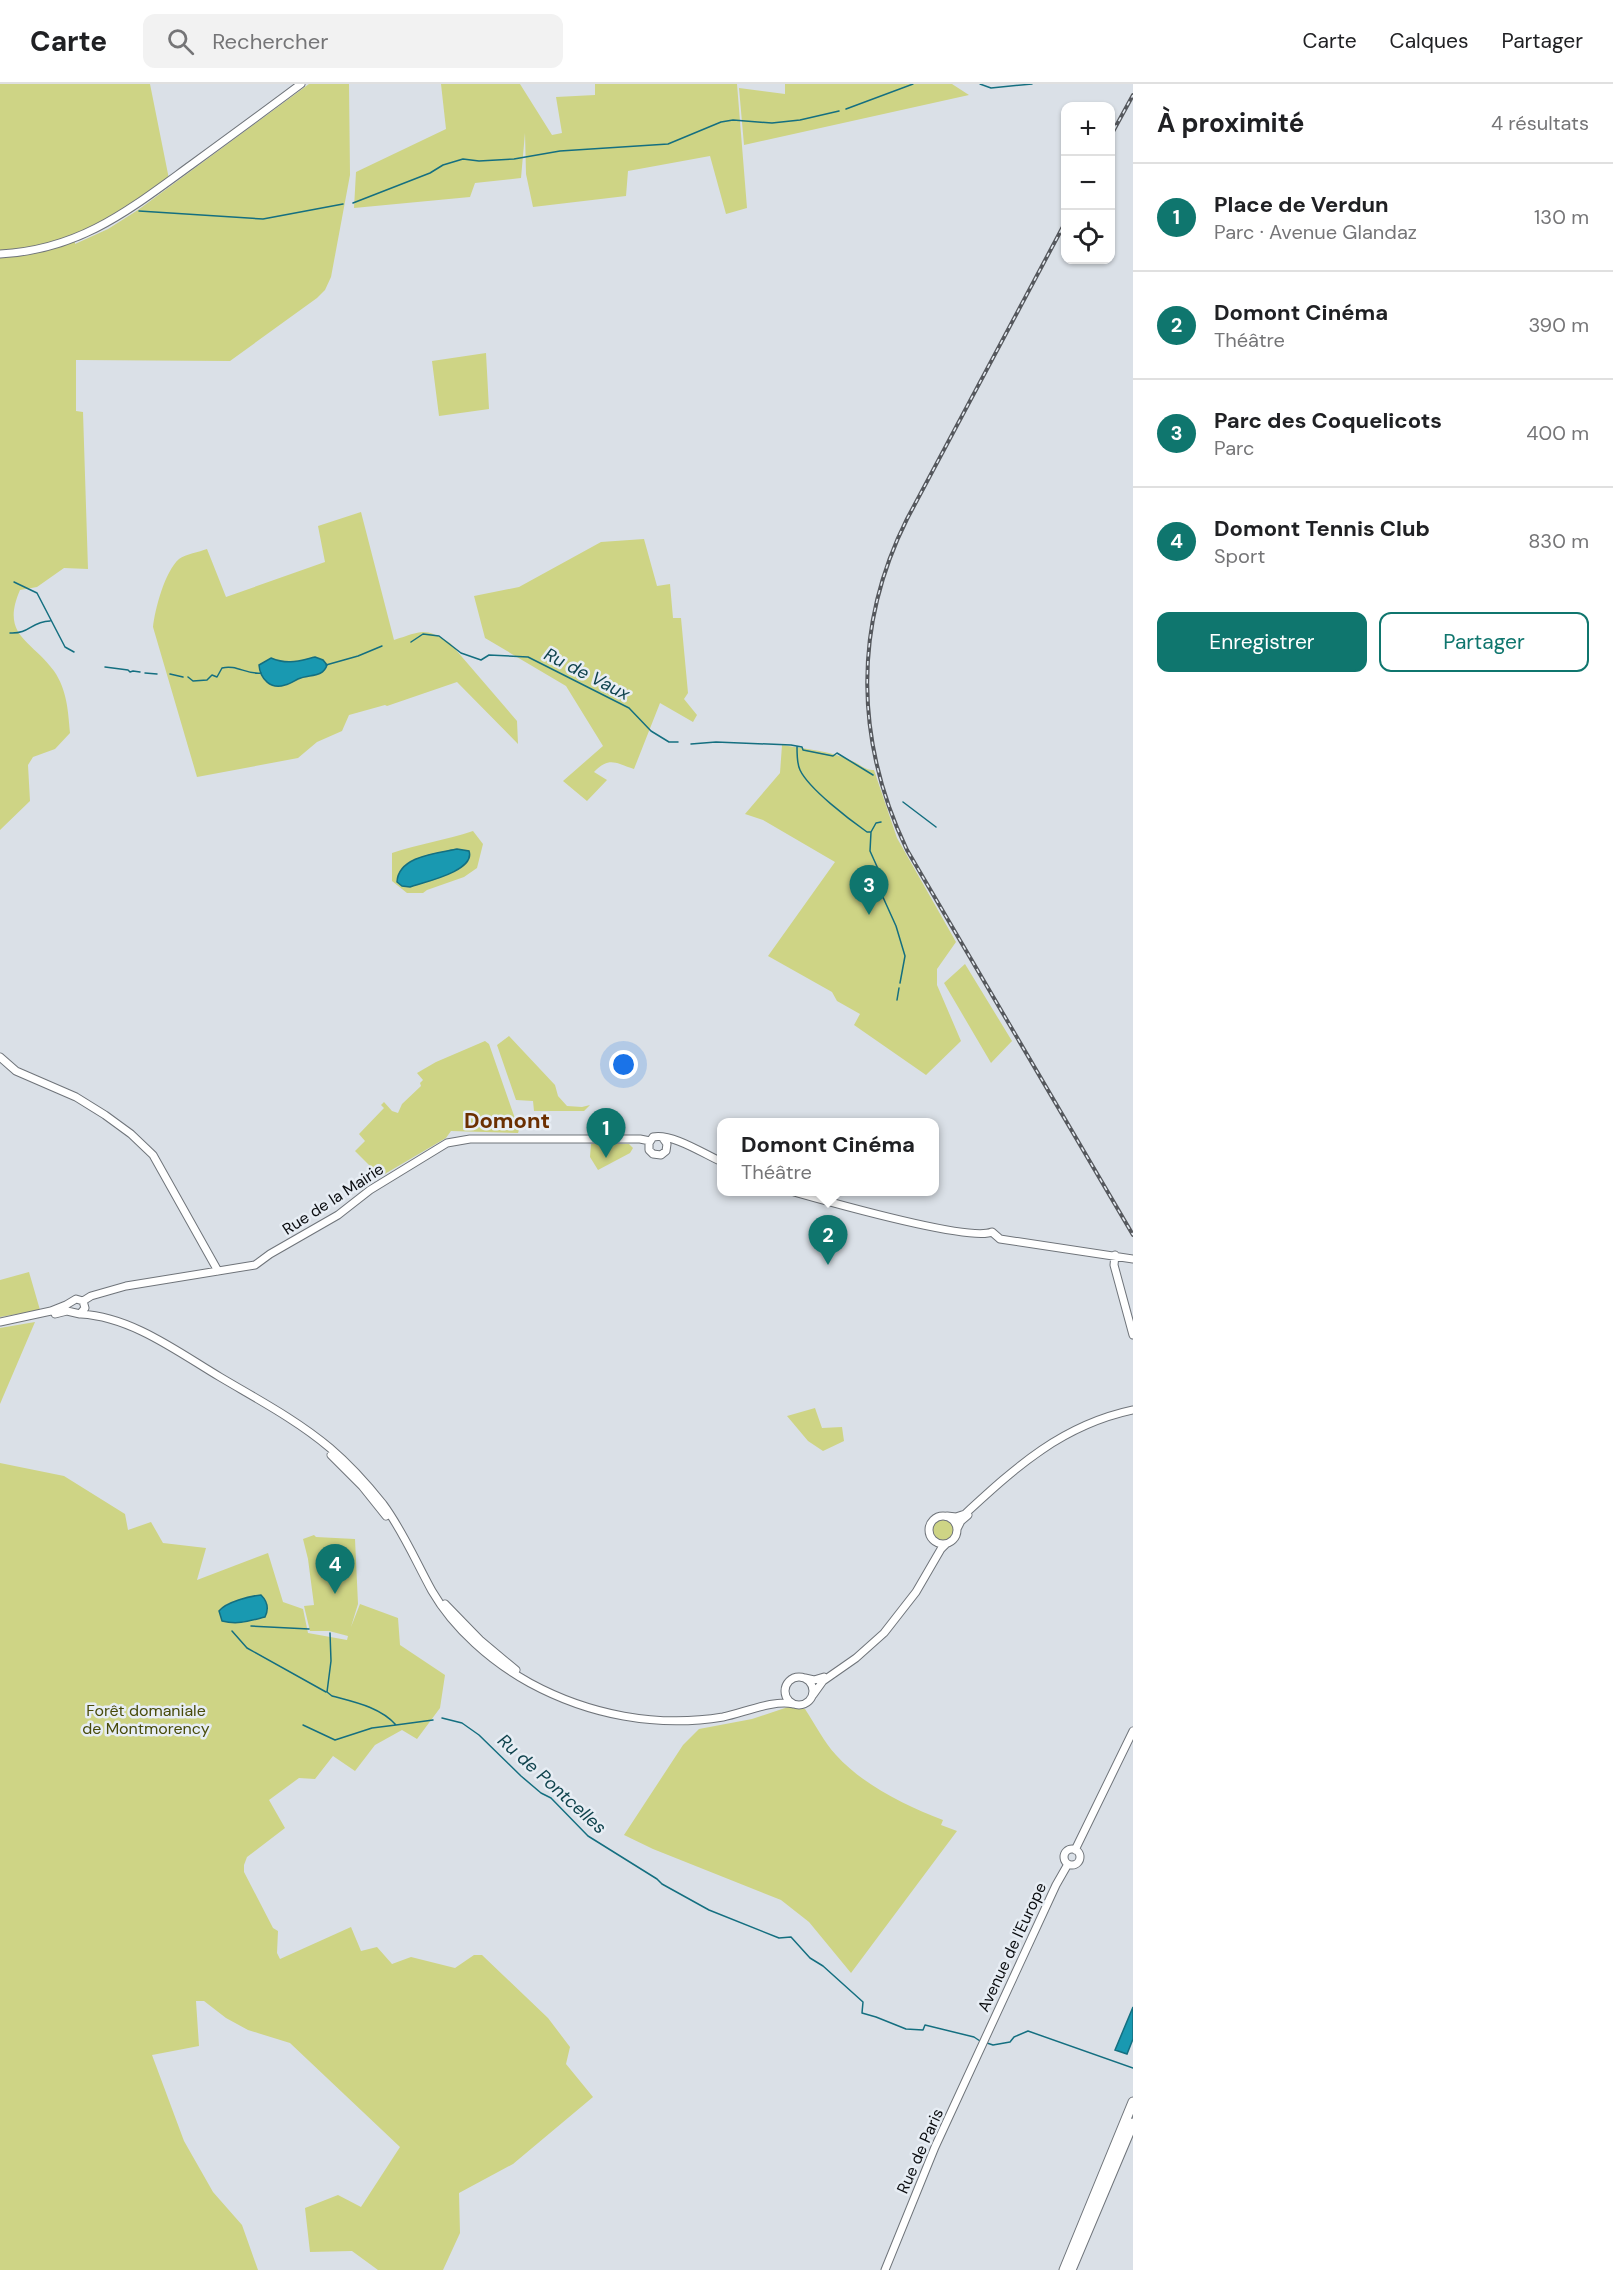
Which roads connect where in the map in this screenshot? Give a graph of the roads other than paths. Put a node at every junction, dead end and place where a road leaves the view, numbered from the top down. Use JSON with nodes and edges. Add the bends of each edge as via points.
{"nodes":[{"id":1,"x":302,"y":84,"type":"edge"},
{"id":2,"x":0,"y":254,"type":"edge"},
{"id":3,"x":0,"y":1057,"type":"edge"},
{"id":4,"x":662,"y":1137,"type":"junction"},
{"id":5,"x":650,"y":1141,"type":"junction"},
{"id":6,"x":667,"y":1149,"type":"junction"},
{"id":7,"x":692,"y":1149,"type":"junction"},
{"id":8,"x":717,"y":1160,"type":"edge"},
{"id":9,"x":813,"y":1196,"type":"edge"},
{"id":10,"x":1115,"y":1255,"type":"junction"},
{"id":11,"x":1133,"y":1259,"type":"edge"},
{"id":12,"x":218,"y":1271,"type":"junction"},
{"id":13,"x":70,"y":1302,"type":"junction"},
{"id":14,"x":81,"y":1309,"type":"junction"},
{"id":15,"x":28,"y":1317,"type":"junction"},
{"id":16,"x":0,"y":1322,"type":"edge"},
{"id":17,"x":1133,"y":1335,"type":"edge"},
{"id":18,"x":1133,"y":1411,"type":"edge"},
{"id":19,"x":947,"y":1516,"type":"junction"},
{"id":20,"x":957,"y":1529,"type":"junction"},
{"id":21,"x":933,"y":1540,"type":"junction"},
{"id":22,"x":946,"y":1544,"type":"junction"},
{"id":23,"x":931,"y":1565,"type":"junction"},
{"id":24,"x":901,"y":1611,"type":"junction"},
{"id":25,"x":805,"y":1678,"type":"junction"},
{"id":26,"x":785,"y":1691,"type":"junction"},
{"id":27,"x":813,"y":1695,"type":"junction"},
{"id":28,"x":793,"y":1704,"type":"junction"},
{"id":29,"x":768,"y":1705,"type":"junction"},
{"id":30,"x":1133,"y":1731,"type":"edge"},
{"id":31,"x":1075,"y":1850,"type":"junction"},
{"id":32,"x":1068,"y":1864,"type":"junction"},
{"id":33,"x":983,"y":2044,"type":"joint"},
{"id":34,"x":1133,"y":2102,"type":"edge"},
{"id":35,"x":1133,"y":2123,"type":"edge"},
{"id":36,"x":885,"y":2270,"type":"edge"},
{"id":37,"x":1064,"y":2270,"type":"edge"},
{"id":38,"x":1071,"y":2270,"type":"edge"}],
"edges":[{"from":1,"to":2,"type":"main road","via":[[120,217],[75,239]]},
{"from":3,"to":12,"type":"main road","via":[[16,1071],[76,1097],[105,1115],[148,1149]]},
{"from":4,"to":5,"type":"main road"},
{"from":4,"to":6,"type":"main road"},
{"from":4,"to":7,"type":"main road"},
{"from":5,"to":6,"type":"main road","via":[[648,1147],[653,1154],[661,1155]]},
{"from":5,"to":12,"type":"main road","name":"Rue de la Mairie","via":[[447,1143],[257,1264]]},
{"from":6,"to":7,"type":"main road"},
{"from":7,"to":8,"type":"main road"},
{"from":9,"to":10,"type":"main road","via":[[926,1225],[981,1234],[992,1232],[1000,1239]]},
{"from":10,"to":11,"type":"main road"},
{"from":10,"to":17,"type":"main road"},
{"from":12,"to":14,"type":"main road","name":"Rue de la Mairie","via":[[126,1286],[91,1296]]},
{"from":13,"to":14,"type":"main road","via":[[76,1299]]},
{"from":13,"to":14,"type":"main road","via":[[69,1308]]},
{"from":13,"to":15,"type":"main road"},
{"from":14,"to":15,"type":"main road"},
{"from":14,"to":29,"type":"main road","via":[[142,1332],[304,1429],[362,1486],[406,1541],[446,1612],[509,1670],[551,1693],[631,1718],[688,1721]]},
{"from":15,"to":16,"type":"main road"},
{"from":18,"to":19,"type":"main road","via":[[1053,1441],[1012,1470],[964,1514]]},
{"from":18,"to":20,"type":"main road","via":[[1044,1451],[993,1490]]},
{"from":19,"to":20,"type":"main road"},
{"from":19,"to":21,"type":"main road","via":[[932,1522],[929,1533]]},
{"from":20,"to":22,"type":"main road","via":[[954,1539]]},
{"from":21,"to":22,"type":"main road"},
{"from":21,"to":23,"type":"main road"},
{"from":22,"to":23,"type":"main road"},
{"from":23,"to":24,"type":"main road"},
{"from":24,"to":25,"type":"main road","via":[[871,1642],[837,1668],[819,1679]]},
{"from":24,"to":27,"type":"main road","via":[[878,1639],[823,1681]]},
{"from":25,"to":26,"type":"main road","via":[[791,1680]]},
{"from":25,"to":27,"type":"main road","via":[[813,1687]]},
{"from":26,"to":28,"type":"main road"},
{"from":26,"to":29,"type":"main road"},
{"from":27,"to":28,"type":"main road","via":[[806,1704]]},
{"from":28,"to":29,"type":"main road"},
{"from":30,"to":31,"type":"main road"},
{"from":31,"to":32,"type":"main road","via":[[1066,1853]]},
{"from":31,"to":32,"type":"main road","via":[[1080,1860],[1075,1865]]},
{"from":32,"to":33,"type":"main road","name":"Avenue de l'Europe"},
{"from":33,"to":36,"type":"main road","name":"Rue de Paris"},
{"from":34,"to":37,"type":"highway"},
{"from":35,"to":38,"type":"highway"}]}
